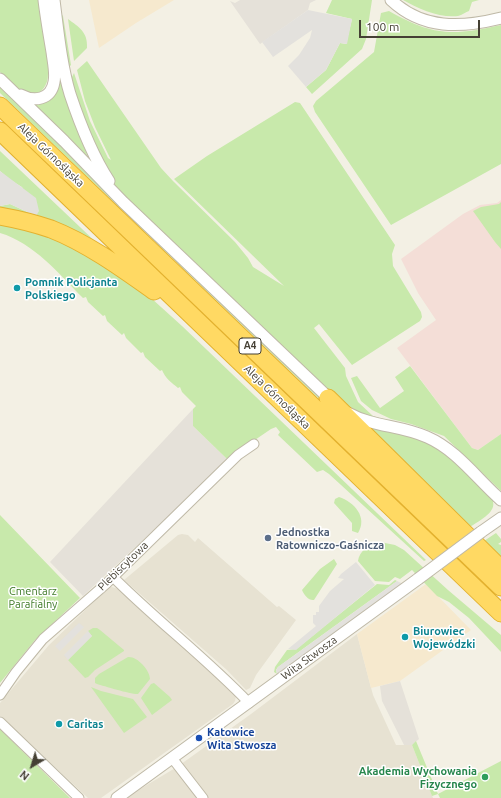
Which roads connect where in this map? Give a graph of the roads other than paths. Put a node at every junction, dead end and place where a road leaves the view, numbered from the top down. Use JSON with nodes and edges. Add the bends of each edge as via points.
{"nodes":[{"id":1,"x":44,"y":0,"type":"edge"},
{"id":2,"x":54,"y":0,"type":"edge"},
{"id":3,"x":391,"y":0,"type":"edge"},
{"id":4,"x":501,"y":18,"type":"edge"},
{"id":5,"x":0,"y":79,"type":"edge"},
{"id":6,"x":11,"y":90,"type":"junction"},
{"id":7,"x":0,"y":106,"type":"edge"},
{"id":8,"x":0,"y":131,"type":"edge"},
{"id":9,"x":123,"y":202,"type":"junction"},
{"id":10,"x":0,"y":216,"type":"edge"},
{"id":11,"x":203,"y":326,"type":"junction"},
{"id":12,"x":328,"y":398,"type":"junction"},
{"id":13,"x":254,"y":444,"type":"dead end"},
{"id":14,"x":501,"y":500,"type":"edge"},
{"id":15,"x":501,"y":518,"type":"edge"},
{"id":16,"x":501,"y":569,"type":"edge"},
{"id":17,"x":113,"y":577,"type":"junction"},
{"id":18,"x":501,"y":587,"type":"edge"},
{"id":19,"x":501,"y":613,"type":"edge"},
{"id":20,"x":0,"y":695,"type":"edge"},
{"id":21,"x":249,"y":702,"type":"junction"},
{"id":22,"x":0,"y":722,"type":"edge"},
{"id":23,"x":172,"y":758,"type":"junction"},
{"id":24,"x":79,"y":798,"type":"edge"},
{"id":25,"x":117,"y":798,"type":"edge"},
{"id":26,"x":204,"y":798,"type":"edge"}],
"edges":[{"from":1,"to":6,"type":"street","via":[[55,81],[50,91],[34,100]]},
{"from":2,"to":9,"type":"street","via":[[61,53],[70,93],[98,162]]},
{"from":3,"to":4,"type":"street","via":[[422,20],[437,24],[466,25]]},
{"from":5,"to":6,"type":"street"},
{"from":6,"to":9,"type":"street"},
{"from":7,"to":18,"type":"highway","name":"Aleja Górnośląska","number":"A4"},
{"from":8,"to":11,"type":"highway","name":"Aleja Górnośląska","number":"A4"},
{"from":9,"to":12,"type":"street"},
{"from":10,"to":11,"type":"highway","via":[[51,229],[75,240],[128,273]]},
{"from":11,"to":19,"type":"highway","name":"Aleja Górnośląska","number":"A4"},
{"from":12,"to":14,"type":"street","via":[[361,419],[413,432],[438,442]]},
{"from":12,"to":16,"type":"highway"},
{"from":13,"to":17,"type":"street","name":"Plebiscytowa","via":[[238,455]]},
{"from":14,"to":15,"type":"street"},
{"from":15,"to":21,"type":"street","name":"Wita Stwosza","bridge":true},
{"from":17,"to":20,"type":"street","name":"Plebiscytowa","via":[[43,639]]},
{"from":17,"to":21,"type":"street"},
{"from":21,"to":23,"type":"street","name":"Wita Stwosza"},
{"from":22,"to":24,"type":"street"},
{"from":23,"to":25,"type":"street","name":"Wita Stwosza"},
{"from":23,"to":26,"type":"street"}]}
